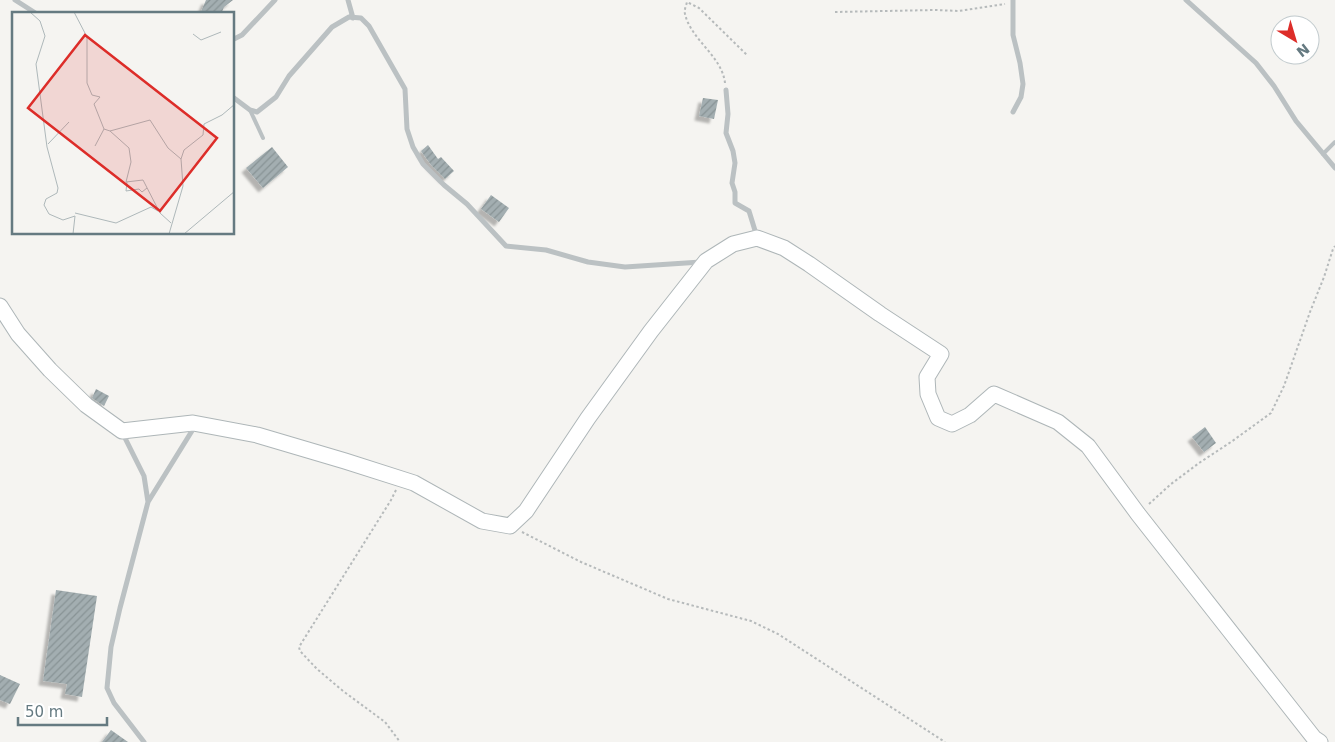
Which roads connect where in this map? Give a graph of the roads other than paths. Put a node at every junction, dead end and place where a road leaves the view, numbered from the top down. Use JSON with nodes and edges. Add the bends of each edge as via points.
{"nodes":[{"id":1,"x":15,"y":0,"type":"edge"},
{"id":2,"x":276,"y":0,"type":"edge"},
{"id":3,"x":348,"y":0,"type":"edge"},
{"id":4,"x":1186,"y":0,"type":"edge"},
{"id":5,"x":1013,"y":1,"type":"edge"},
{"id":6,"x":34,"y":12,"type":"edge"},
{"id":7,"x":353,"y":18,"type":"junction"},
{"id":8,"x":235,"y":38,"type":"edge"},
{"id":9,"x":726,"y":90,"type":"road end"},
{"id":10,"x":235,"y":99,"type":"edge"},
{"id":11,"x":250,"y":110,"type":"junction"},
{"id":12,"x":1013,"y":112,"type":"dead end"},
{"id":13,"x":263,"y":138,"type":"dead end"},
{"id":14,"x":1335,"y":142,"type":"edge"},
{"id":15,"x":1323,"y":154,"type":"junction"},
{"id":16,"x":1335,"y":168,"type":"edge"},
{"id":17,"x":757,"y":238,"type":"junction"},
{"id":18,"x":706,"y":261,"type":"junction"},
{"id":19,"x":0,"y":306,"type":"edge"},
{"id":20,"x":196,"y":423,"type":"junction"},
{"id":21,"x":122,"y":431,"type":"junction"},
{"id":22,"x":148,"y":502,"type":"junction"},
{"id":23,"x":144,"y":742,"type":"edge"},
{"id":24,"x":1320,"y":742,"type":"edge"}],
"edges":[{"from":1,"to":6,"type":"street"},
{"from":2,"to":8,"type":"street"},
{"from":3,"to":7,"type":"street"},
{"from":4,"to":15,"type":"street","via":[[1256,63]]},
{"from":5,"to":12,"type":"street","via":[[1013,35],[1023,84]]},
{"from":7,"to":11,"type":"street","via":[[332,27],[288,76],[276,98],[258,112]]},
{"from":7,"to":18,"type":"street","via":[[361,18],[369,26],[405,89],[407,128],[423,164],[506,246],[546,250],[588,262],[625,267]]},
{"from":9,"to":17,"type":"street","via":[[726,133],[735,163],[732,183],[736,203],[749,211]]},
{"from":10,"to":11,"type":"street"},
{"from":11,"to":13,"type":"lane"},
{"from":14,"to":15,"type":"lane"},
{"from":15,"to":16,"type":"street"},
{"from":17,"to":18,"type":"street","via":[[733,244]]},
{"from":17,"to":24,"type":"street","via":[[784,248],[941,354],[927,377],[928,394],[938,418],[952,424],[970,415],[994,394],[1058,422],[1088,446],[1138,514]]},
{"from":18,"to":20,"type":"street","via":[[588,418],[526,511],[510,526],[482,521],[414,483],[257,435]]},
{"from":19,"to":21,"type":"street","via":[[18,334],[50,370],[86,406]]},
{"from":20,"to":21,"type":"street"},
{"from":20,"to":22,"type":"street"},
{"from":21,"to":22,"type":"street","via":[[144,476]]},
{"from":22,"to":23,"type":"street","via":[[111,647],[107,688],[114,703]]}]}
